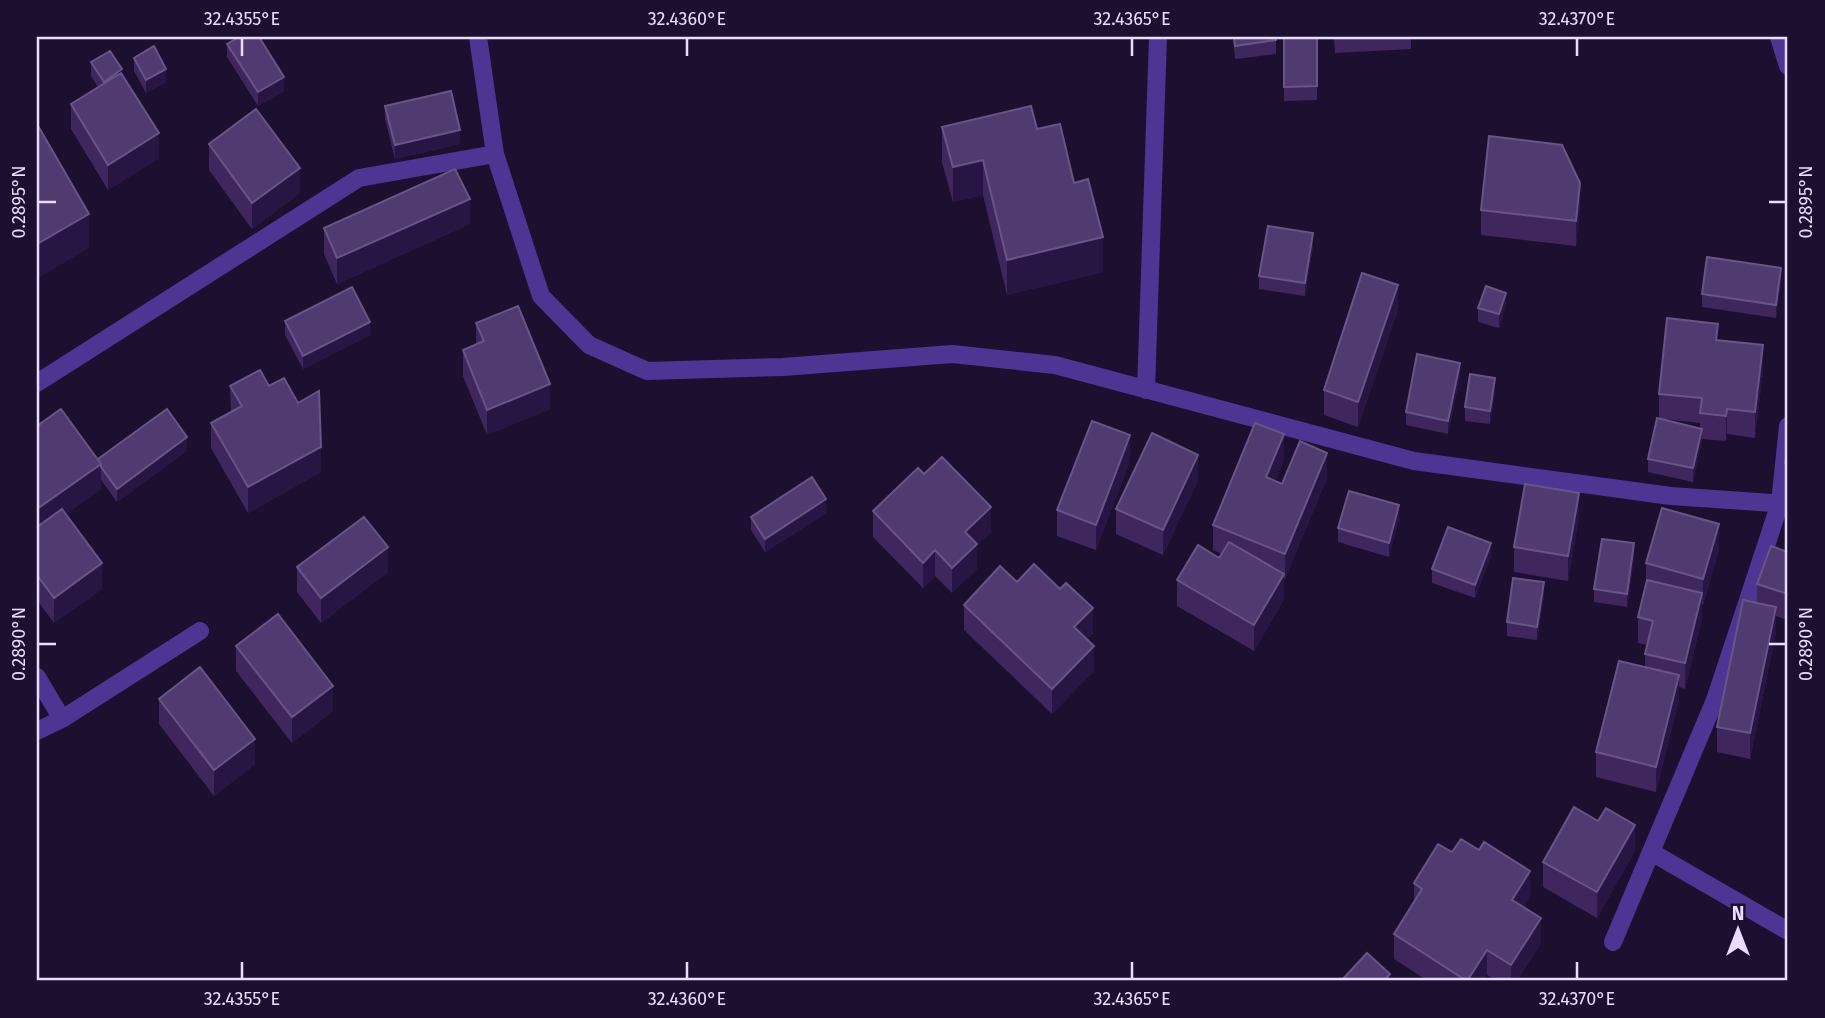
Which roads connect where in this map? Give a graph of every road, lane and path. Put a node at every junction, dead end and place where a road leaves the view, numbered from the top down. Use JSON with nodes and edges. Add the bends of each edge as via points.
{"nodes":[{"id":1,"x":478,"y":37,"type":"edge"},
{"id":2,"x":1158,"y":37,"type":"edge"},
{"id":3,"x":1779,"y":37,"type":"edge"},
{"id":4,"x":1788,"y":65,"type":"edge"},
{"id":5,"x":495,"y":155,"type":"junction"},
{"id":6,"x":37,"y":383,"type":"edge"},
{"id":7,"x":1146,"y":390,"type":"junction"},
{"id":8,"x":1788,"y":426,"type":"edge"},
{"id":9,"x":1784,"y":503,"type":"edge"},
{"id":10,"x":200,"y":631,"type":"dead end"},
{"id":11,"x":37,"y":677,"type":"edge"},
{"id":12,"x":62,"y":719,"type":"junction"},
{"id":13,"x":37,"y":731,"type":"edge"},
{"id":14,"x":1651,"y":852,"type":"junction"},
{"id":15,"x":1788,"y":931,"type":"edge"},
{"id":16,"x":1613,"y":942,"type":"dead end"}],
"edges":[{"from":1,"to":5,"type":"street"},
{"from":2,"to":7,"type":"street"},
{"from":3,"to":4,"type":"street"},
{"from":5,"to":6,"type":"street","via":[[359,178]]},
{"from":5,"to":7,"type":"street","via":[[541,296],[589,345],[647,371],[783,367],[952,354],[1055,365]]},
{"from":7,"to":9,"type":"street","via":[[1413,461],[1671,496]]},
{"from":8,"to":9,"type":"street"},
{"from":9,"to":14,"type":"street","via":[[1715,700]]},
{"from":10,"to":12,"type":"street"},
{"from":11,"to":12,"type":"street"},
{"from":12,"to":13,"type":"street"},
{"from":14,"to":15,"type":"street"},
{"from":14,"to":16,"type":"street"}]}
